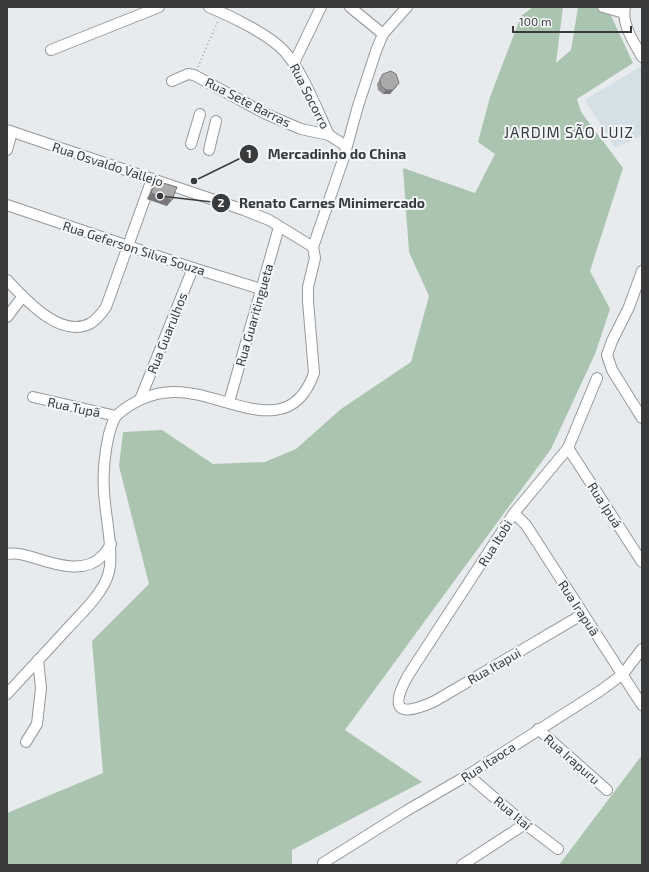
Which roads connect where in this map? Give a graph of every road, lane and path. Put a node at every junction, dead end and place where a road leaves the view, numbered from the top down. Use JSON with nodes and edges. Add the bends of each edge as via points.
{"nodes":[{"id":1,"x":159,"y":7,"type":"edge"},
{"id":2,"x":209,"y":7,"type":"edge"},
{"id":3,"x":321,"y":7,"type":"edge"},
{"id":4,"x":350,"y":7,"type":"edge"},
{"id":5,"x":407,"y":7,"type":"edge"},
{"id":6,"x":603,"y":7,"type":"edge"},
{"id":7,"x":624,"y":10,"type":"edge"},
{"id":8,"x":222,"y":12,"type":"junction"},
{"id":9,"x":384,"y":34,"type":"junction"},
{"id":10,"x":50,"y":50,"type":"dead end"},
{"id":11,"x":642,"y":57,"type":"edge"},
{"id":12,"x":294,"y":63,"type":"junction"},
{"id":13,"x":194,"y":75,"type":"junction"},
{"id":14,"x":172,"y":81,"type":"dead end"},
{"id":15,"x":200,"y":114,"type":"dead end"},
{"id":16,"x":216,"y":121,"type":"dead end"},
{"id":17,"x":9,"y":131,"type":"edge"},
{"id":18,"x":329,"y":135,"type":"junction"},
{"id":19,"x":191,"y":144,"type":"dead end"},
{"id":20,"x":346,"y":146,"type":"junction"},
{"id":21,"x":7,"y":150,"type":"edge"},
{"id":22,"x":209,"y":150,"type":"dead end"},
{"id":23,"x":152,"y":179,"type":"junction"},
{"id":24,"x":7,"y":205,"type":"edge"},
{"id":25,"x":279,"y":227,"type":"junction"},
{"id":26,"x":127,"y":245,"type":"junction"},
{"id":27,"x":313,"y":247,"type":"junction"},
{"id":28,"x":193,"y":268,"type":"junction"},
{"id":29,"x":642,"y":271,"type":"edge"},
{"id":30,"x":7,"y":280,"type":"edge"},
{"id":31,"x":640,"y":285,"type":"edge"},
{"id":32,"x":261,"y":289,"type":"junction"},
{"id":33,"x":23,"y":296,"type":"junction"},
{"id":34,"x":7,"y":317,"type":"edge"},
{"id":35,"x":597,"y":378,"type":"dead end"},
{"id":36,"x":32,"y":397,"type":"dead end"},
{"id":37,"x":141,"y":397,"type":"junction"},
{"id":38,"x":229,"y":402,"type":"junction"},
{"id":39,"x":116,"y":416,"type":"junction"},
{"id":40,"x":642,"y":418,"type":"edge"},
{"id":41,"x":568,"y":448,"type":"junction"},
{"id":42,"x":514,"y":513,"type":"junction"},
{"id":43,"x":111,"y":544,"type":"junction"},
{"id":44,"x":7,"y":554,"type":"edge"},
{"id":45,"x":642,"y":562,"type":"edge"},
{"id":46,"x":583,"y":614,"type":"junction"},
{"id":47,"x":642,"y":649,"type":"edge"},
{"id":48,"x":38,"y":660,"type":"junction"},
{"id":49,"x":623,"y":674,"type":"junction"},
{"id":50,"x":7,"y":694,"type":"edge"},
{"id":51,"x":642,"y":705,"type":"edge"},
{"id":52,"x":403,"y":709,"type":"joint"},
{"id":53,"x":538,"y":729,"type":"junction"},
{"id":54,"x":26,"y":742,"type":"dead end"},
{"id":55,"x":468,"y":775,"type":"junction"},
{"id":56,"x":607,"y":790,"type":"dead end"},
{"id":57,"x":525,"y":824,"type":"junction"},
{"id":58,"x":558,"y":849,"type":"dead end"},
{"id":59,"x":323,"y":863,"type":"dead end"},
{"id":60,"x":462,"y":865,"type":"edge"}],
"edges":[{"from":1,"to":10,"type":"street"},
{"from":2,"to":8,"type":"street","name":"Rua Socorro"},
{"from":3,"to":12,"type":"street"},
{"from":4,"to":9,"type":"street"},
{"from":5,"to":9,"type":"street"},
{"from":6,"to":7,"type":"street"},
{"from":7,"to":11,"type":"street","via":[[627,28]]},
{"from":8,"to":12,"type":"street","name":"Rua Socorro","via":[[272,40]]},
{"from":8,"to":13,"type":"path"},
{"from":9,"to":20,"type":"street"},
{"from":12,"to":18,"type":"street","name":"Rua Socorro"},
{"from":13,"to":14,"type":"street","name":"Rua Sete Barras","via":[[188,74]]},
{"from":13,"to":18,"type":"street","name":"Rua Sete Barras","via":[[266,114],[301,129]]},
{"from":15,"to":19,"type":"street"},
{"from":16,"to":22,"type":"street"},
{"from":17,"to":21,"type":"street"},
{"from":17,"to":23,"type":"street","name":"Rua Osvaldo Vallejo"},
{"from":18,"to":20,"type":"street","name":"Rua Sete Barras"},
{"from":20,"to":27,"type":"street"},
{"from":23,"to":25,"type":"street","name":"Rua Osvaldo Vallejo","via":[[230,204],[269,220]]},
{"from":23,"to":26,"type":"street"},
{"from":24,"to":26,"type":"street","name":"Rua Geferson Silva Souza"},
{"from":25,"to":27,"type":"street","name":"Rua Osvaldo Vallejo"},
{"from":25,"to":32,"type":"street","name":"Rua Guaritingueta"},
{"from":26,"to":28,"type":"street","name":"Rua Geferson Silva Souza"},
{"from":26,"to":33,"type":"street","via":[[106,307],[90,323],[70,326],[58,322],[41,313]]},
{"from":27,"to":38,"type":"street","via":[[315,258],[308,288],[314,373],[310,386],[290,405],[279,410],[251,409]]},
{"from":28,"to":32,"type":"street","name":"Rua Geferson Silva Souza"},
{"from":28,"to":37,"type":"street","name":"Rua Guarulhos"},
{"from":29,"to":31,"type":"street"},
{"from":30,"to":33,"type":"street"},
{"from":31,"to":40,"type":"street","via":[[612,341],[608,355],[612,370]]},
{"from":32,"to":38,"type":"street","name":"Rua Guaritingueta"},
{"from":33,"to":34,"type":"street"},
{"from":35,"to":41,"type":"street","name":"Rua Itobi"},
{"from":36,"to":39,"type":"street","name":"Rua Tupã"},
{"from":37,"to":38,"type":"street","via":[[172,392]]},
{"from":37,"to":39,"type":"street"},
{"from":39,"to":43,"type":"street","via":[[106,449],[104,478]]},
{"from":41,"to":42,"type":"street","name":"Rua Itobi"},
{"from":41,"to":45,"type":"street","name":"Rua Ipuá"},
{"from":42,"to":46,"type":"street","name":"Rua Irapuã","via":[[526,525]]},
{"from":42,"to":52,"type":"street","name":"Rua Itobi","via":[[406,678],[398,699]]},
{"from":43,"to":44,"type":"street","via":[[101,558],[74,566],[24,555]]},
{"from":43,"to":48,"type":"street","via":[[110,567],[100,591]]},
{"from":46,"to":49,"type":"street","name":"Rua Irapuã"},
{"from":46,"to":52,"type":"street","name":"Rua Itapui","via":[[435,701],[415,709]]},
{"from":47,"to":49,"type":"street","name":"Rua Itaoca"},
{"from":48,"to":50,"type":"street"},
{"from":48,"to":54,"type":"street","via":[[40,688],[37,724]]},
{"from":49,"to":51,"type":"street","name":"Rua Irapuã"},
{"from":49,"to":53,"type":"street","name":"Rua Itaoca"},
{"from":53,"to":55,"type":"street","name":"Rua Itaoca"},
{"from":53,"to":56,"type":"street","name":"Rua Irapuru"},
{"from":55,"to":57,"type":"street","name":"Rua Itaí"},
{"from":55,"to":59,"type":"street","name":"Rua Itaoca"},
{"from":57,"to":58,"type":"street","name":"Rua Itaí"},
{"from":57,"to":60,"type":"street"}]}
